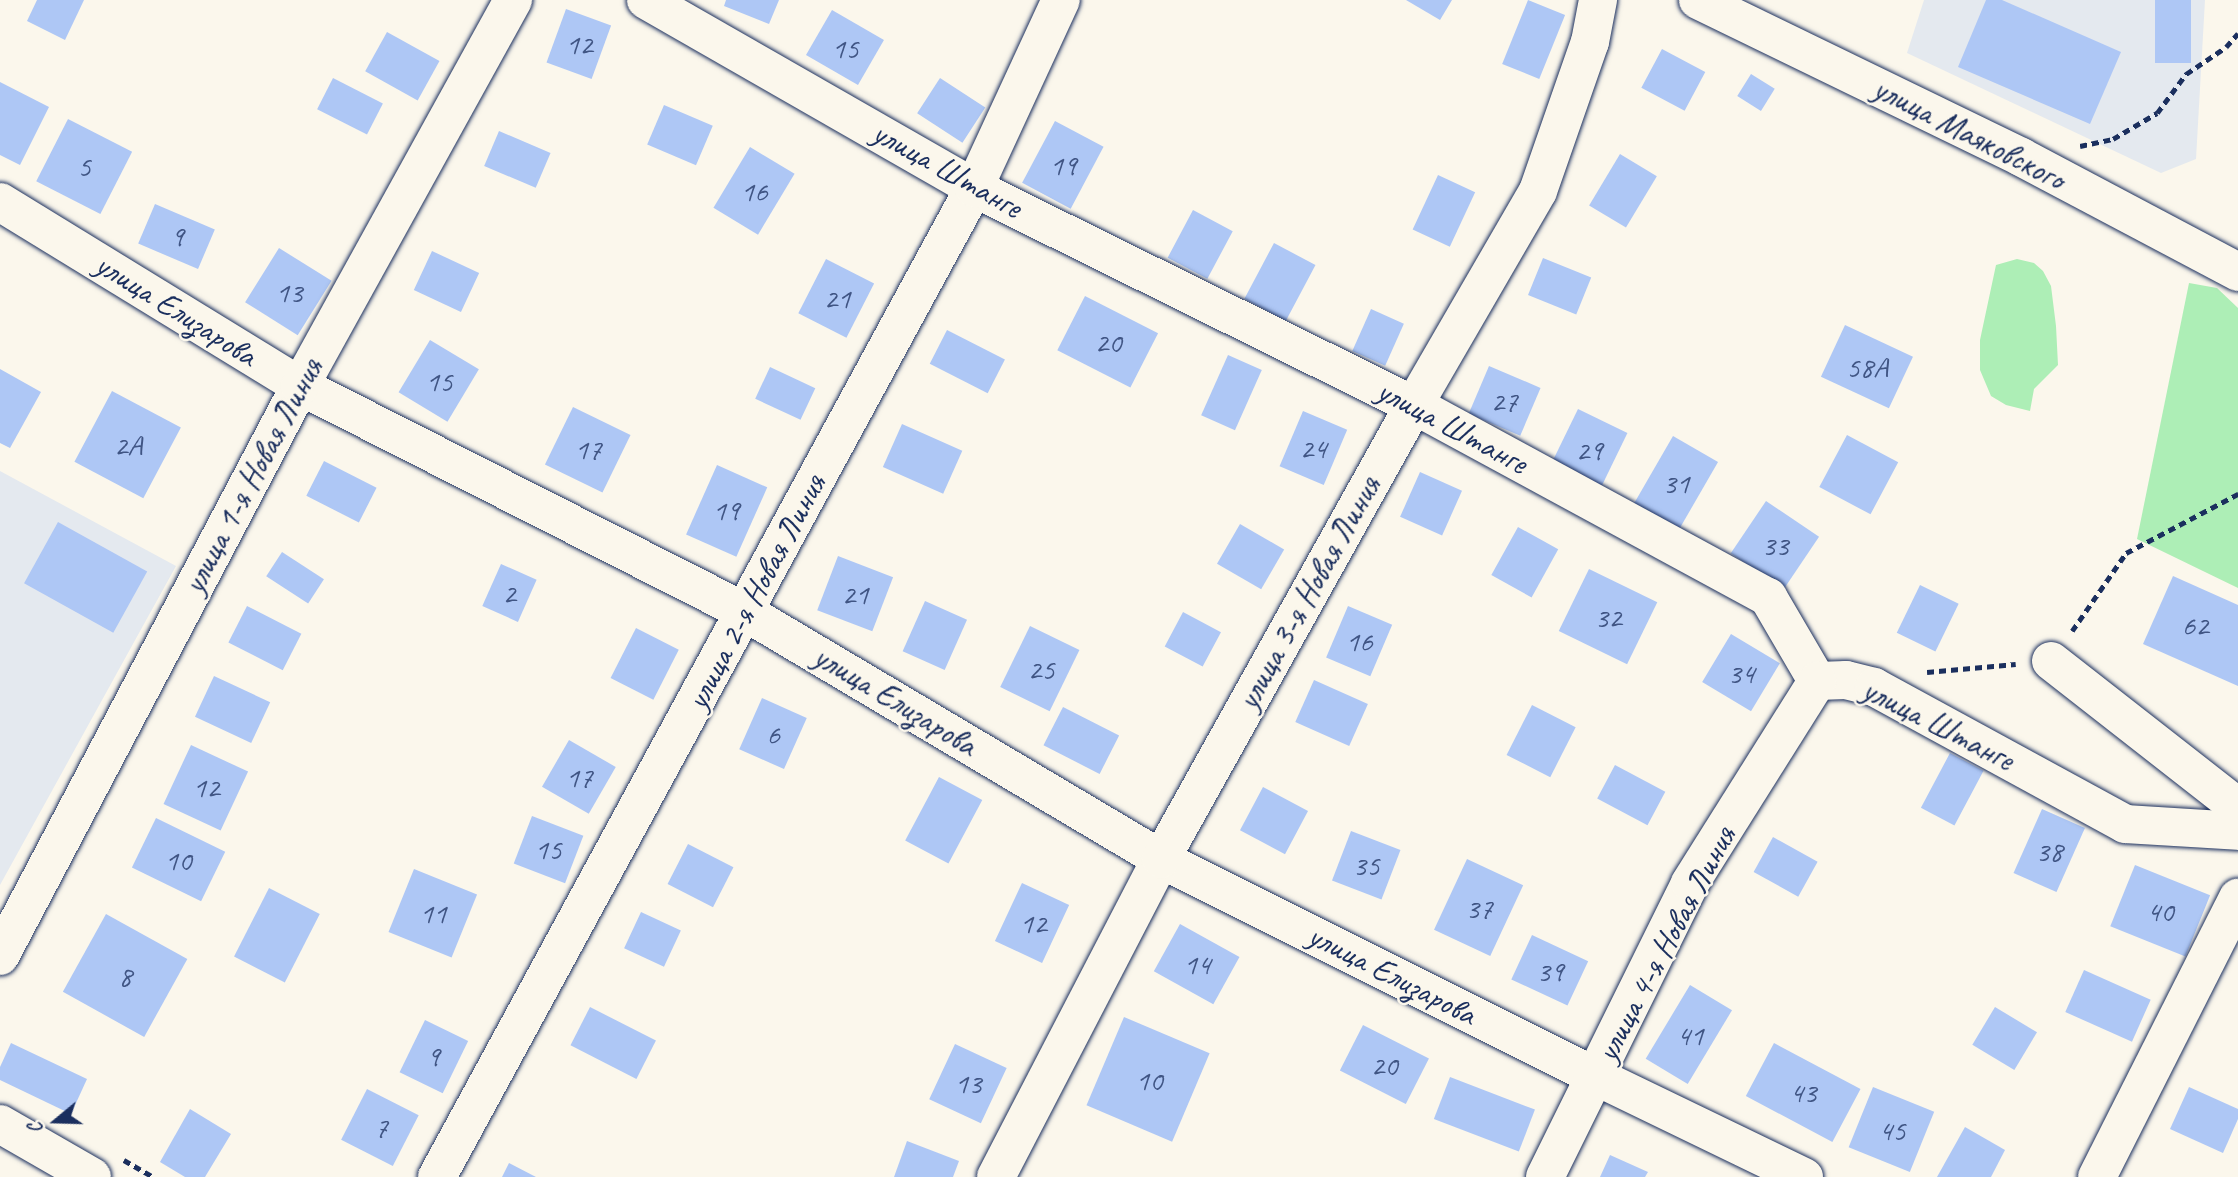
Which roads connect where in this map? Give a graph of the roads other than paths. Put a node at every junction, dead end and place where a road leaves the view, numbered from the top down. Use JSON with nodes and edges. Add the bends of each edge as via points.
{"nodes":[{"id":1,"x":513,"y":0,"type":"edge"},
{"id":2,"x":646,"y":0,"type":"edge"},
{"id":3,"x":1061,"y":0,"type":"edge"},
{"id":4,"x":1598,"y":0,"type":"edge"},
{"id":5,"x":1698,"y":0,"type":"edge"},
{"id":6,"x":974,"y":188,"type":"junction"},
{"id":7,"x":0,"y":202,"type":"edge"},
{"id":8,"x":2238,"y":272,"type":"edge"},
{"id":9,"x":300,"y":386,"type":"junction"},
{"id":10,"x":1414,"y":405,"type":"junction"},
{"id":11,"x":745,"y":612,"type":"junction"},
{"id":12,"x":2051,"y":661,"type":"road end"},
{"id":13,"x":1817,"y":681,"type":"junction"},
{"id":14,"x":2238,"y":807,"type":"edge"},
{"id":15,"x":2238,"y":831,"type":"edge"},
{"id":16,"x":1161,"y":859,"type":"junction"},
{"id":17,"x":2238,"y":898,"type":"edge"},
{"id":18,"x":0,"y":956,"type":"edge"},
{"id":19,"x":1597,"y":1077,"type":"junction"},
{"id":20,"x":0,"y":1124,"type":"edge"},
{"id":21,"x":92,"y":1177,"type":"edge"},
{"id":22,"x":437,"y":1177,"type":"edge"},
{"id":23,"x":996,"y":1177,"type":"edge"},
{"id":24,"x":1545,"y":1177,"type":"edge"},
{"id":25,"x":1804,"y":1177,"type":"edge"},
{"id":26,"x":2097,"y":1177,"type":"edge"}],
"edges":[{"from":1,"to":9,"type":"street","name":"улица 1-я Новая Линия"},
{"from":2,"to":6,"type":"street","name":"улица Штанге"},
{"from":3,"to":6,"type":"street","name":"улица 2-я Новая Линия"},
{"from":4,"to":10,"type":"street","name":"улица 3-я Новая Линия","via":[[1590,42],[1538,191]]},
{"from":5,"to":8,"type":"street","name":"улица Маяковского","via":[[2021,158]]},
{"from":6,"to":10,"type":"street","name":"улица Штанге"},
{"from":6,"to":11,"type":"street","name":"улица 2-я Новая Линия"},
{"from":7,"to":9,"type":"street","name":"улица Елизарова"},
{"from":9,"to":11,"type":"street","name":"улица Елизарова"},
{"from":9,"to":18,"type":"street","name":"улица 1-я Новая Линия"},
{"from":10,"to":13,"type":"street","name":"улица Штанге","via":[[1768,597]]},
{"from":10,"to":16,"type":"street","name":"улица 3-я Новая Линия"},
{"from":11,"to":16,"type":"street","name":"улица Елизарова"},
{"from":11,"to":22,"type":"street","name":"улица 2-я Новая Линия"},
{"from":12,"to":14,"type":"street"},
{"from":13,"to":15,"type":"street","name":"улица Штанге","via":[[1846,680],[1874,687],[2125,824]]},
{"from":13,"to":19,"type":"street","name":"улица 4-я Новая Линия","via":[[1690,883]]},
{"from":16,"to":19,"type":"street","name":"улица Елизарова"},
{"from":16,"to":23,"type":"street","name":"улица 3-я Новая Линия"},
{"from":17,"to":26,"type":"street"},
{"from":19,"to":24,"type":"street","name":"улица 4-я Новая Линия"},
{"from":19,"to":25,"type":"street","name":"улица Елизарова"},
{"from":20,"to":21,"type":"street"}]}
